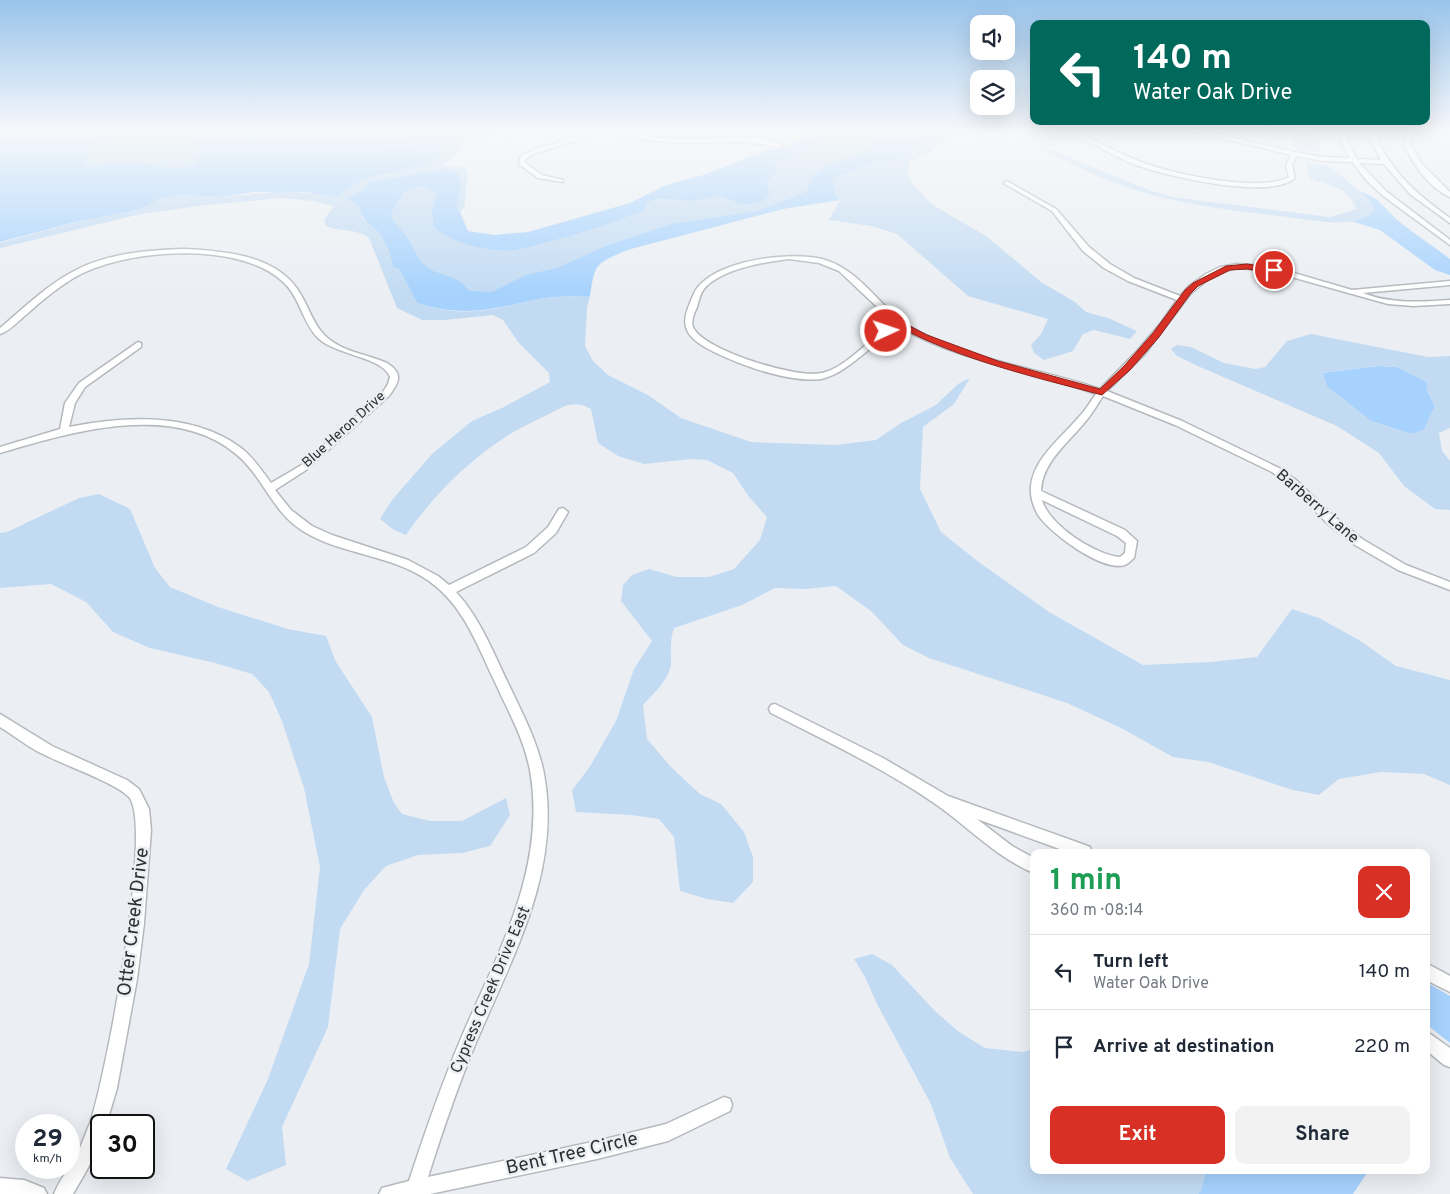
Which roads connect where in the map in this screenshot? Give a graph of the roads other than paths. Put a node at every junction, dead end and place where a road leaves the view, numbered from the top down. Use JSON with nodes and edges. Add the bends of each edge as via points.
{"nodes":[{"id":1,"x":1010,"y":185,"type":"edge"},
{"id":2,"x":1251,"y":185,"type":"edge"},
{"id":3,"x":1274,"y":185,"type":"edge"},
{"id":4,"x":1376,"y":185,"type":"edge"},
{"id":5,"x":1405,"y":185,"type":"edge"},
{"id":6,"x":1438,"y":185,"type":"edge"},
{"id":7,"x":1450,"y":195,"type":"edge"},
{"id":8,"x":1450,"y":221,"type":"edge"},
{"id":9,"x":1450,"y":243,"type":"edge"},
{"id":10,"x":1450,"y":283,"type":"edge"},
{"id":11,"x":1352,"y":292,"type":"junction"},
{"id":12,"x":1182,"y":299,"type":"junction"},
{"id":13,"x":1450,"y":302,"type":"edge"},
{"id":14,"x":900,"y":324,"type":"junction"},
{"id":15,"x":0,"y":332,"type":"edge"},
{"id":16,"x":138,"y":346,"type":"dead end"},
{"id":17,"x":1102,"y":392,"type":"junction"},
{"id":18,"x":64,"y":431,"type":"junction"},
{"id":19,"x":0,"y":450,"type":"edge"},
{"id":20,"x":269,"y":489,"type":"junction"},
{"id":21,"x":1036,"y":493,"type":"junction"},
{"id":22,"x":563,"y":512,"type":"dead end"},
{"id":23,"x":1450,"y":586,"type":"edge"},
{"id":24,"x":449,"y":590,"type":"junction"},
{"id":25,"x":775,"y":709,"type":"dead end"},
{"id":26,"x":0,"y":720,"type":"edge"},
{"id":27,"x":940,"y":799,"type":"junction"},
{"id":28,"x":1077,"y":849,"type":"edge"},
{"id":29,"x":1030,"y":864,"type":"edge"},
{"id":30,"x":1430,"y":973,"type":"edge"},
{"id":31,"x":1450,"y":984,"type":"edge"},
{"id":32,"x":1430,"y":1042,"type":"edge"},
{"id":33,"x":1450,"y":1059,"type":"edge"},
{"id":34,"x":724,"y":1106,"type":"dead end"},
{"id":35,"x":0,"y":1187,"type":"edge"},
{"id":36,"x":415,"y":1191,"type":"edge"},
{"id":37,"x":38,"y":1194,"type":"edge"},
{"id":38,"x":63,"y":1194,"type":"edge"},
{"id":39,"x":388,"y":1194,"type":"edge"}],
"edges":[{"from":1,"to":12,"type":"street","via":[[1054,210],[1079,242],[1110,267],[1139,283]]},
{"from":2,"to":3,"type":"street"},
{"from":4,"to":9,"type":"street"},
{"from":5,"to":8,"type":"street"},
{"from":6,"to":7,"type":"street"},
{"from":10,"to":11,"type":"street"},
{"from":11,"to":12,"type":"street","via":[[1274,270],[1236,266],[1202,280]]},
{"from":11,"to":13,"type":"street","via":[[1400,304]]},
{"from":12,"to":17,"type":"street","via":[[1156,335]]},
{"from":14,"to":14,"type":"street","name":"Barberry Lane","via":[[842,269],[820,261],[789,257],[755,262],[713,278],[698,294],[688,319],[697,338],[718,350],[808,377],[834,371]]},
{"from":14,"to":17,"type":"street","name":"Barberry Lane","via":[[924,337],[995,363]]},
{"from":15,"to":20,"type":"street","name":"Blue Heron Drive","via":[[71,276],[117,257],[192,252],[239,258],[272,269],[296,290],[323,339],[342,350],[387,366],[395,379],[386,394],[303,468]]},
{"from":16,"to":18,"type":"street","via":[[76,392]]},
{"from":17,"to":21,"type":"street","via":[[1048,459],[1037,478]]},
{"from":17,"to":23,"type":"street","name":"Barberry Lane","via":[[1158,414],[1269,466],[1372,552]]},
{"from":18,"to":19,"type":"street","name":"Cypress Creek Drive East"},
{"from":18,"to":20,"type":"street","name":"Cypress Creek Drive East","via":[[125,423],[190,429],[238,450]]},
{"from":20,"to":24,"type":"street","name":"Cypress Creek Drive East","via":[[283,509],[307,528],[416,567]]},
{"from":21,"to":21,"type":"street","via":[[1121,533],[1132,541],[1129,555],[1115,562],[1098,557],[1075,543],[1041,513]]},
{"from":22,"to":24,"type":"street","via":[[552,530],[530,550]]},
{"from":24,"to":36,"type":"street","name":"Cypress Creek Drive East","via":[[472,620],[530,746],[538,776],[541,833],[529,898],[511,948],[446,1097]]},
{"from":25,"to":27,"type":"street","via":[[875,758]]},
{"from":26,"to":38,"type":"street","name":"Otter Creek Drive","via":[[47,750],[122,784],[134,793],[142,809],[144,830],[137,923],[108,1088],[82,1162]]},
{"from":27,"to":28,"type":"street"},
{"from":27,"to":29,"type":"street","via":[[999,847]]},
{"from":30,"to":31,"type":"street"},
{"from":32,"to":33,"type":"street"},
{"from":34,"to":36,"type":"street","name":"Bent Tree Circle","via":[[668,1132]]},
{"from":35,"to":37,"type":"street"},
{"from":36,"to":39,"type":"street","name":"Bent Tree Circle"}]}
